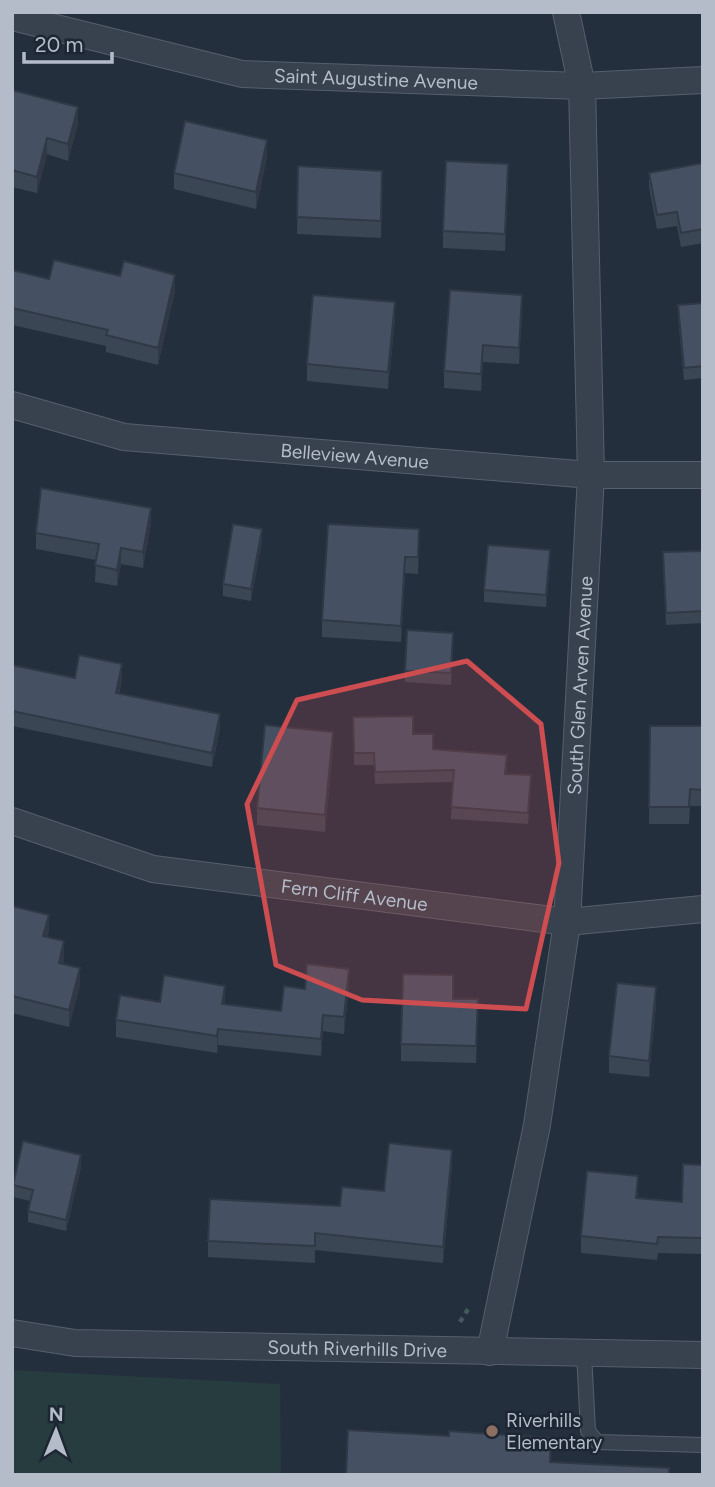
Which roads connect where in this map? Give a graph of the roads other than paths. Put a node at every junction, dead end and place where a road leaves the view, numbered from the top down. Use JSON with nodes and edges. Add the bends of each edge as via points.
{"nodes":[{"id":1,"x":566,"y":12,"type":"edge"},
{"id":2,"x":12,"y":17,"type":"edge"},
{"id":3,"x":703,"y":80,"type":"edge"},
{"id":4,"x":582,"y":86,"type":"junction"},
{"id":5,"x":12,"y":405,"type":"edge"},
{"id":6,"x":591,"y":475,"type":"junction"},
{"id":7,"x":703,"y":475,"type":"edge"},
{"id":8,"x":12,"y":821,"type":"edge"},
{"id":9,"x":703,"y":909,"type":"edge"},
{"id":10,"x":567,"y":922,"type":"junction"},
{"id":11,"x":12,"y":1333,"type":"edge"},
{"id":12,"x":491,"y":1352,"type":"junction"},
{"id":13,"x":584,"y":1353,"type":"junction"},
{"id":14,"x":703,"y":1355,"type":"edge"},
{"id":15,"x":703,"y":1445,"type":"edge"}],
"edges":[{"from":1,"to":4,"type":"street","name":"South Glen Arven Avenue"},
{"from":2,"to":4,"type":"street","name":"Saint Augustine Avenue","via":[[242,74]]},
{"from":3,"to":4,"type":"street","name":"Saint Augustine Avenue"},
{"from":4,"to":6,"type":"street","name":"South Glen Arven Avenue"},
{"from":5,"to":6,"type":"street","name":"Belleview Avenue","via":[[124,438]]},
{"from":6,"to":7,"type":"street","name":"Belleview Avenue"},
{"from":6,"to":10,"type":"street","name":"South Glen Arven Avenue"},
{"from":8,"to":10,"type":"street","name":"Fern Cliff Avenue","via":[[153,869]]},
{"from":9,"to":10,"type":"street","name":"Fern Cliff Avenue"},
{"from":10,"to":12,"type":"street","name":"South Glen Arven Avenue","via":[[537,1125]]},
{"from":11,"to":12,"type":"street","name":"South Riverhills Drive","via":[[75,1343]]},
{"from":12,"to":13,"type":"street","name":"South Riverhills Drive"},
{"from":13,"to":14,"type":"street","name":"South Riverhills Drive"},
{"from":13,"to":15,"type":"lane","via":[[588,1431],[597,1441]]}]}
